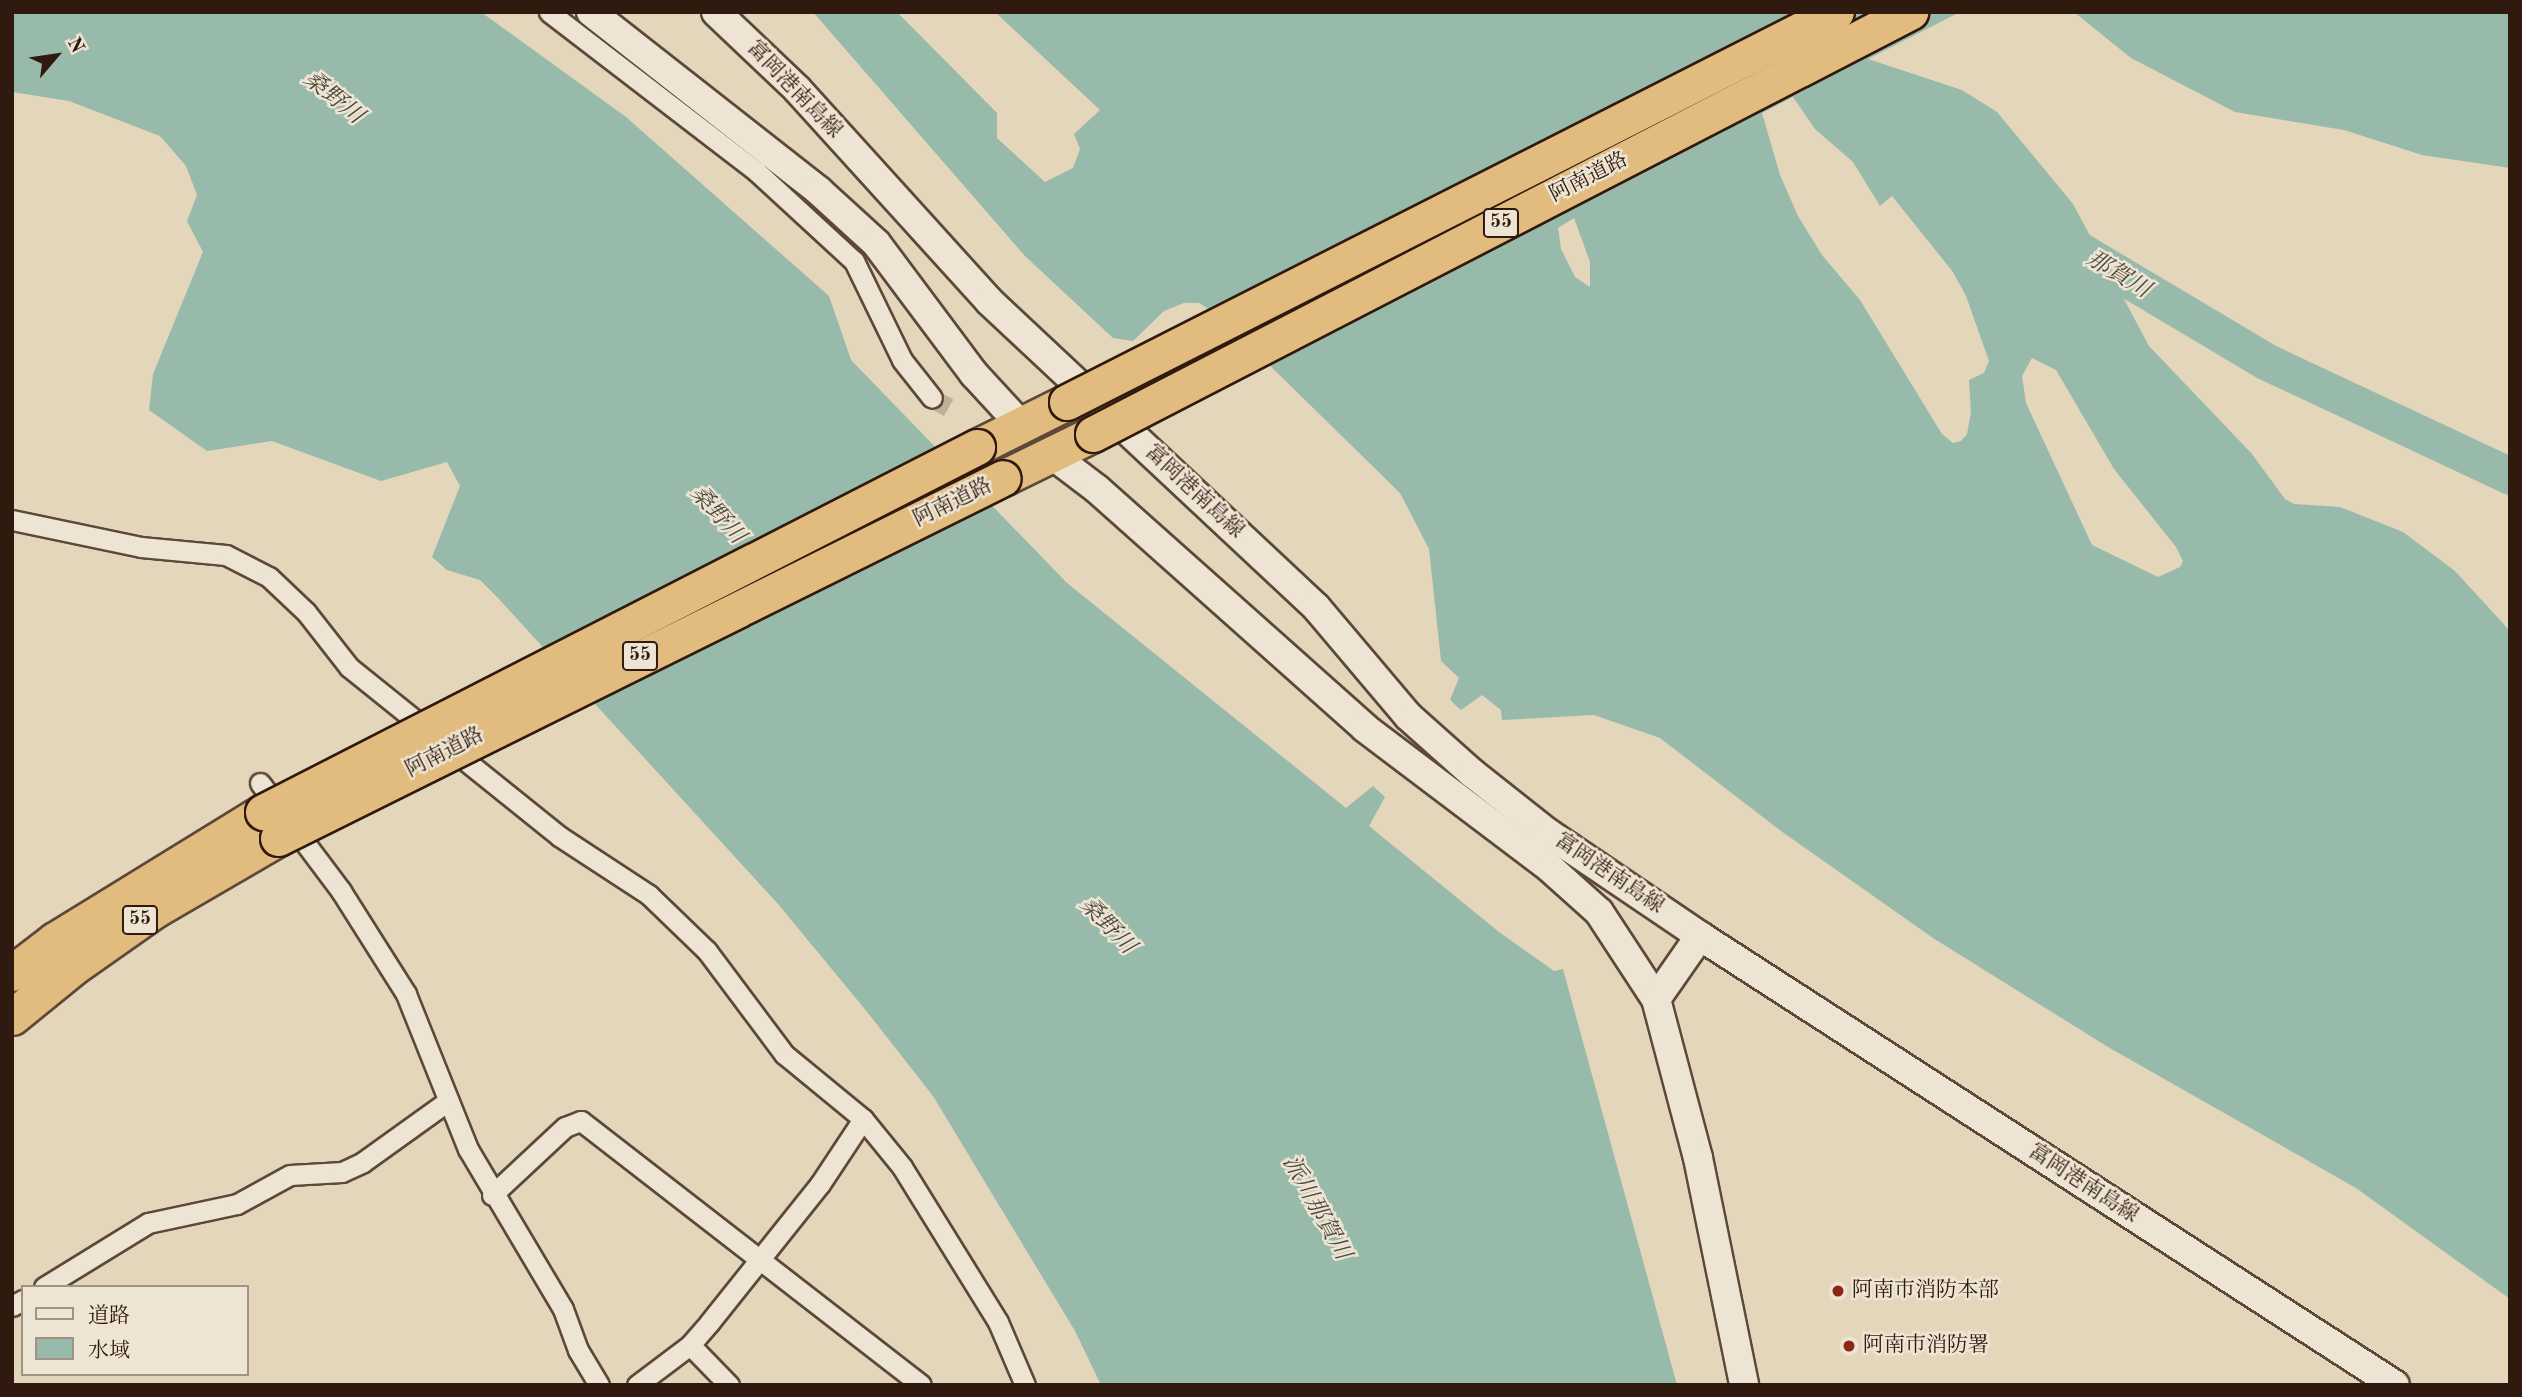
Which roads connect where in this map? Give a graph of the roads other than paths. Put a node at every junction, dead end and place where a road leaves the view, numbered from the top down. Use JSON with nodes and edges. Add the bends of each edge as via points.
{"nodes":[{"id":1,"x":549,"y":12,"type":"edge"},
{"id":2,"x":591,"y":12,"type":"edge"},
{"id":3,"x":716,"y":12,"type":"edge"},
{"id":4,"x":1836,"y":12,"type":"edge"},
{"id":5,"x":1910,"y":12,"type":"edge"},
{"id":6,"x":932,"y":398,"type":"tunnel mouth"},
{"id":7,"x":1021,"y":425,"type":"junction"},
{"id":8,"x":1051,"y":454,"type":"junction"},
{"id":9,"x":12,"y":520,"type":"edge"},
{"id":10,"x":267,"y":811,"type":"junction"},
{"id":11,"x":1700,"y":936,"type":"junction"},
{"id":12,"x":12,"y":973,"type":"edge"},
{"id":13,"x":1656,"y":999,"type":"junction"},
{"id":14,"x":12,"y":1017,"type":"edge"},
{"id":15,"x":448,"y":1101,"type":"junction"},
{"id":16,"x":863,"y":1119,"type":"junction"},
{"id":17,"x":492,"y":1195,"type":"junction"},
{"id":18,"x":759,"y":1262,"type":"junction"},
{"id":19,"x":47,"y":1285,"type":"edge"},
{"id":20,"x":690,"y":1345,"type":"junction"},
{"id":21,"x":599,"y":1385,"type":"edge"},
{"id":22,"x":638,"y":1385,"type":"edge"},
{"id":23,"x":729,"y":1385,"type":"edge"},
{"id":24,"x":921,"y":1385,"type":"edge"},
{"id":25,"x":1026,"y":1385,"type":"edge"},
{"id":26,"x":1744,"y":1385,"type":"edge"},
{"id":27,"x":2395,"y":1385,"type":"edge"}],
"edges":[{"from":1,"to":6,"type":"street","via":[[756,172],[854,261],[902,360]]},
{"from":2,"to":7,"type":"main road","via":[[746,131],[876,243],[974,374]]},
{"from":3,"to":11,"type":"main road","name":"富岡港南島線","via":[[797,89],[989,301],[1316,607],[1408,716],[1548,833]]},
{"from":4,"to":7,"type":"highway","name":"阿南道路","number":"55","bridge":true},
{"from":5,"to":8,"type":"highway","name":"阿南道路","number":"55","bridge":true},
{"from":7,"to":10,"type":"highway","name":"阿南道路","number":"55","bridge":true},
{"from":8,"to":10,"type":"highway","name":"阿南道路","number":"55","bridge":true},
{"from":8,"to":13,"type":"main road","via":[[1097,489],[1365,728],[1599,912]]},
{"from":9,"to":16,"type":"street","via":[[141,547],[226,555],[268,577],[306,612],[348,667],[559,836],[649,895],[707,951],[784,1054]]},
{"from":10,"to":12,"type":"highway","name":"阿南道路","number":"55","via":[[96,914]]},
{"from":10,"to":14,"type":"highway","name":"阿南道路","number":"55","via":[[156,909]]},
{"from":10,"to":15,"type":"street","via":[[341,891],[406,994]]},
{"from":11,"to":13,"type":"main road"},
{"from":11,"to":27,"type":"main road","name":"富岡港南島線"},
{"from":13,"to":26,"type":"main road","via":[[1698,1157]]},
{"from":15,"to":17,"type":"street"},
{"from":15,"to":19,"type":"street","via":[[342,1172],[290,1175],[237,1204],[148,1223]]},
{"from":16,"to":18,"type":"street"},
{"from":16,"to":25,"type":"street","via":[[902,1167],[960,1256],[998,1322]]},
{"from":17,"to":18,"type":"street","via":[[565,1127],[581,1121]]},
{"from":17,"to":21,"type":"street","via":[[563,1309],[578,1350]]},
{"from":18,"to":20,"type":"street"},
{"from":18,"to":24,"type":"street"},
{"from":20,"to":22,"type":"street"},
{"from":20,"to":23,"type":"street"}]}
